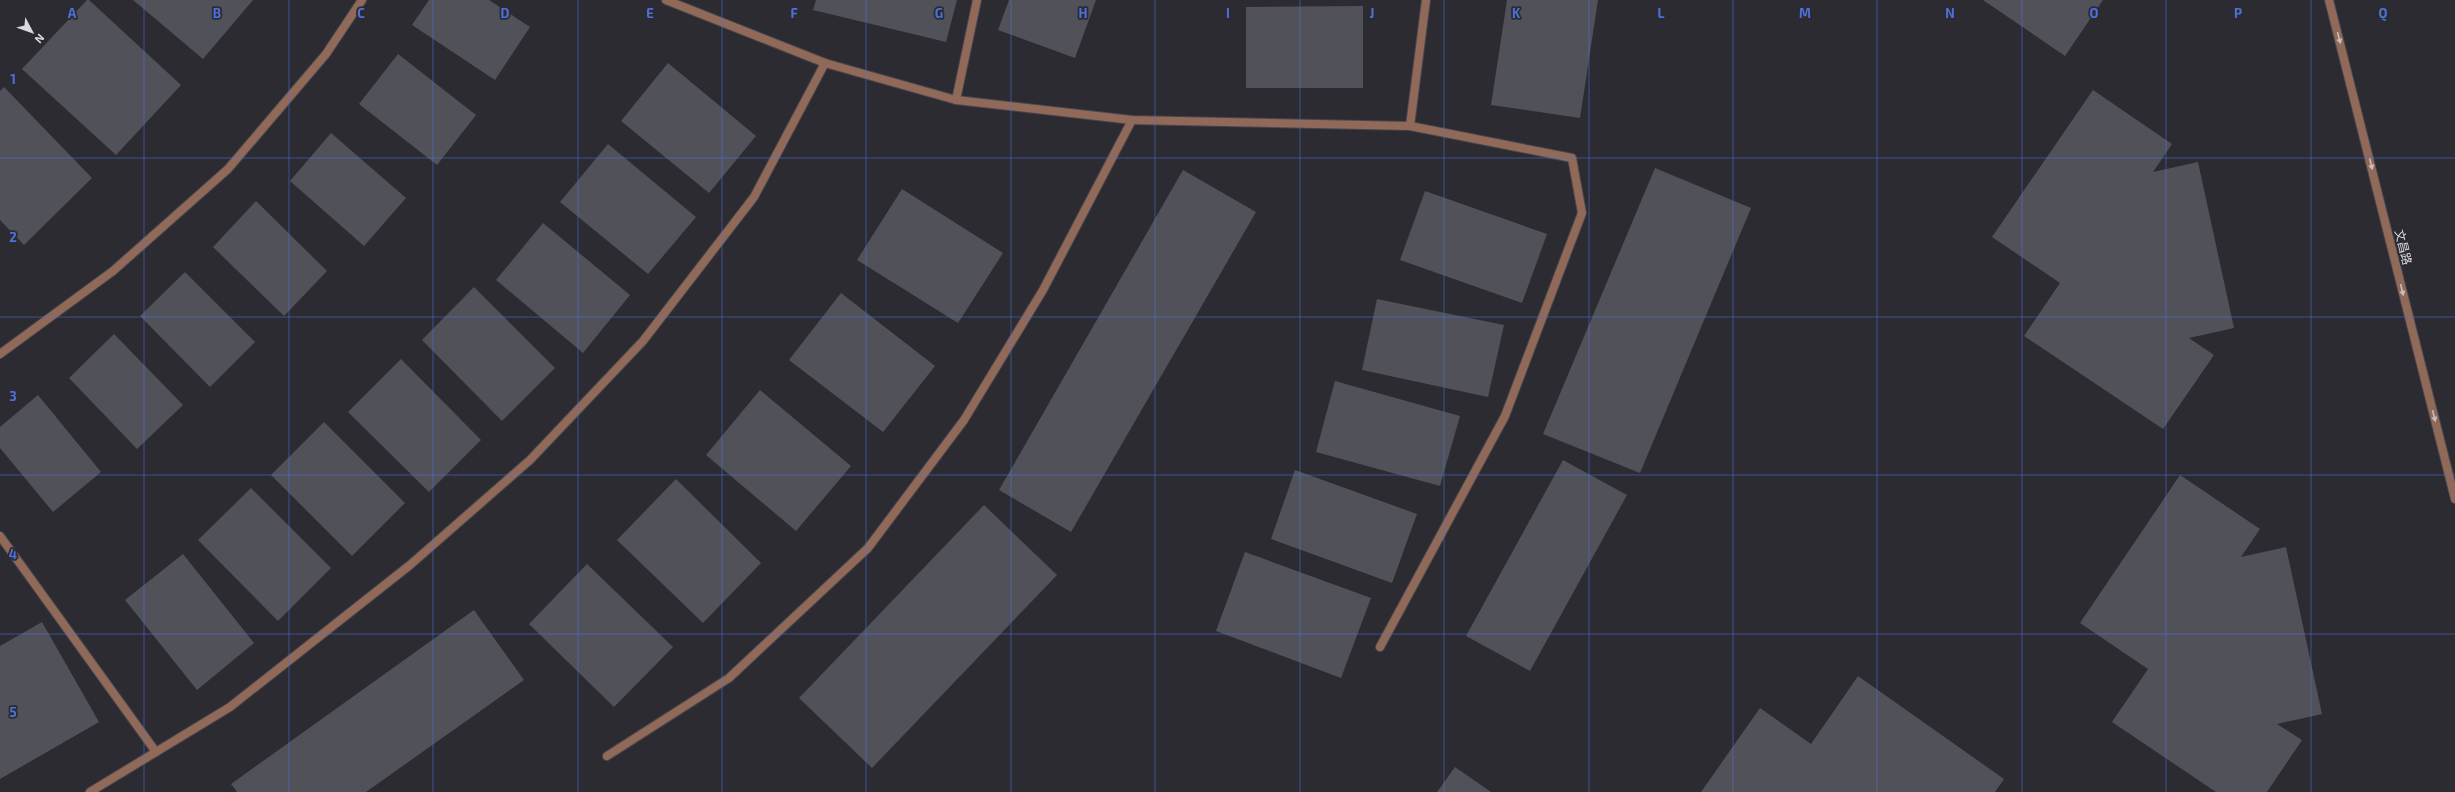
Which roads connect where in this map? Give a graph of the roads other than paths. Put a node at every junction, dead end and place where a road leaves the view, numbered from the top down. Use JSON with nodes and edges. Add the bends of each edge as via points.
{"nodes":[{"id":1,"x":362,"y":0,"type":"edge"},
{"id":2,"x":666,"y":0,"type":"edge"},
{"id":3,"x":977,"y":0,"type":"edge"},
{"id":4,"x":1426,"y":0,"type":"edge"},
{"id":5,"x":2329,"y":0,"type":"edge"},
{"id":6,"x":825,"y":63,"type":"junction"},
{"id":7,"x":956,"y":100,"type":"junction"},
{"id":8,"x":1132,"y":120,"type":"junction"},
{"id":9,"x":1410,"y":126,"type":"junction"},
{"id":10,"x":0,"y":354,"type":"edge"},
{"id":11,"x":2455,"y":499,"type":"edge"},
{"id":12,"x":0,"y":536,"type":"edge"},
{"id":13,"x":1380,"y":647,"type":"dead end"},
{"id":14,"x":156,"y":752,"type":"junction"},
{"id":15,"x":607,"y":756,"type":"dead end"},
{"id":16,"x":90,"y":792,"type":"edge"}],
"edges":[{"from":1,"to":10,"type":"street","via":[[326,54],[228,169],[113,271]]},
{"from":2,"to":6,"type":"street"},
{"from":3,"to":7,"type":"street"},
{"from":4,"to":9,"type":"street"},
{"from":5,"to":11,"type":"street","name":"文昌路","one_way":true},
{"from":6,"to":7,"type":"street"},
{"from":6,"to":14,"type":"street","via":[[754,197],[643,341],[530,460],[410,565],[242,697]]},
{"from":7,"to":8,"type":"street"},
{"from":8,"to":9,"type":"street"},
{"from":8,"to":15,"type":"street","via":[[1043,290],[973,406],[868,548],[729,678]]},
{"from":9,"to":13,"type":"street","via":[[1572,158],[1582,213],[1505,416]]},
{"from":12,"to":14,"type":"street"},
{"from":14,"to":16,"type":"street"}]}
